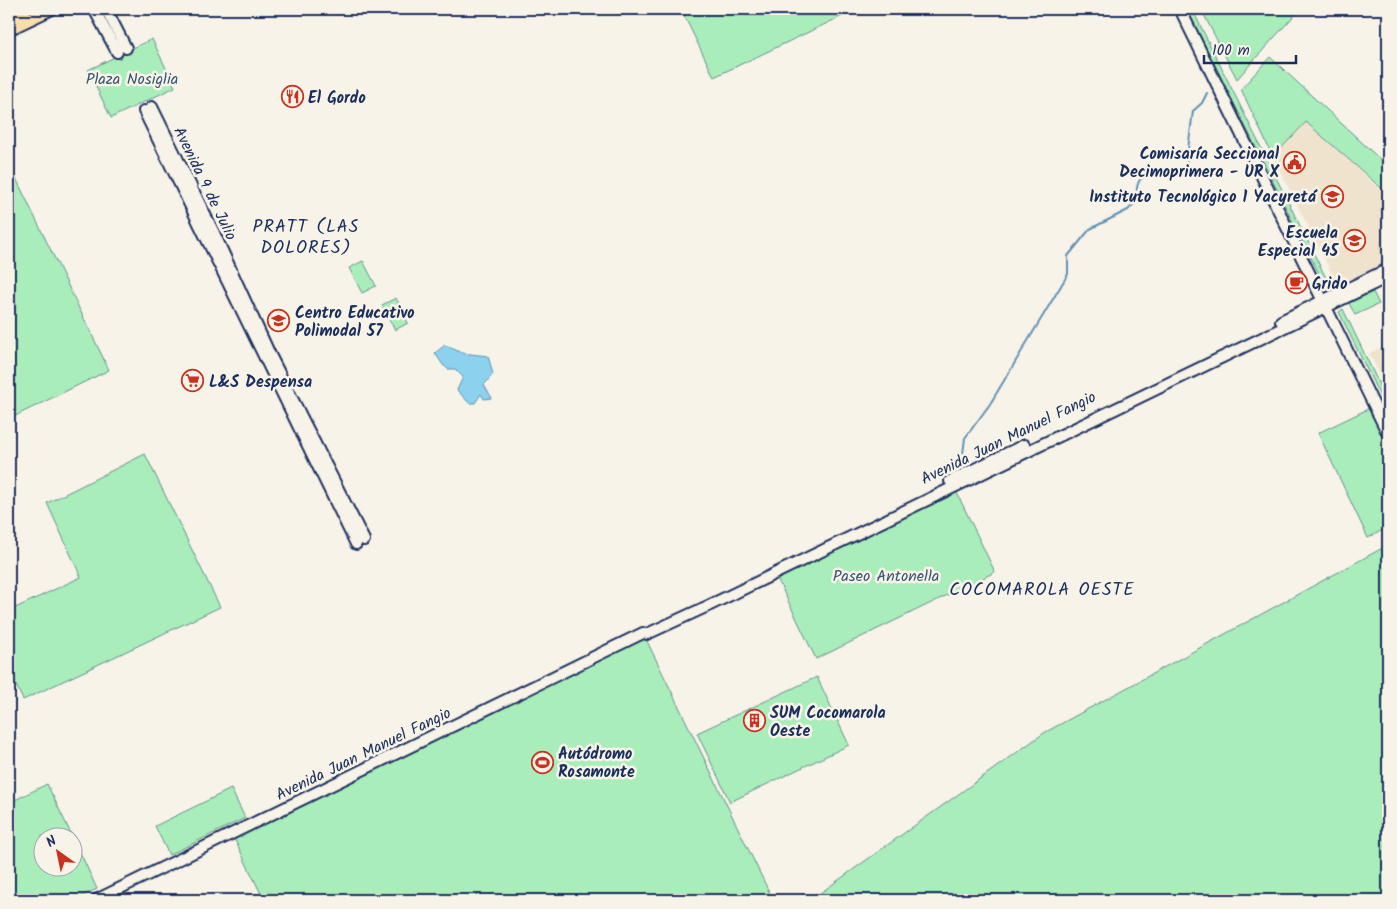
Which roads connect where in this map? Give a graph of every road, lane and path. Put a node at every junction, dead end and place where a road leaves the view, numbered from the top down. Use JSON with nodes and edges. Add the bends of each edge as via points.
{"nodes":[{"id":1,"x":26,"y":9,"type":"edge"},
{"id":2,"x":51,"y":9,"type":"edge"},
{"id":3,"x":94,"y":9,"type":"edge"},
{"id":4,"x":106,"y":9,"type":"edge"},
{"id":5,"x":1180,"y":9,"type":"edge"},
{"id":6,"x":9,"y":17,"type":"edge"},
{"id":7,"x":9,"y":29,"type":"edge"},
{"id":8,"x":148,"y":109,"type":"dead end"},
{"id":9,"x":1388,"y":268,"type":"edge"},
{"id":10,"x":1388,"y":277,"type":"edge"},
{"id":11,"x":1325,"y":304,"type":"junction"},
{"id":12,"x":1388,"y":434,"type":"edge"},
{"id":13,"x":360,"y":542,"type":"dead end"},
{"id":14,"x":96,"y":900,"type":"edge"}],
"edges":[{"from":1,"to":6,"type":"main road"},
{"from":2,"to":7,"type":"main road"},
{"from":3,"to":4,"type":"main road","via":[[121,50]]},
{"from":5,"to":11,"type":"main road"},
{"from":8,"to":13,"type":"main road","name":"Avenida 9 de Julio","via":[[214,232]]},
{"from":9,"to":11,"type":"main road","name":"Avenida Juan Manuel Fangio"},
{"from":10,"to":11,"type":"main road","name":"Avenida Juan Manuel Fangio"},
{"from":11,"to":12,"type":"main road"},
{"from":11,"to":14,"type":"main road","name":"Avenida Juan Manuel Fangio","via":[[1267,335],[644,630],[643,634]]}]}
